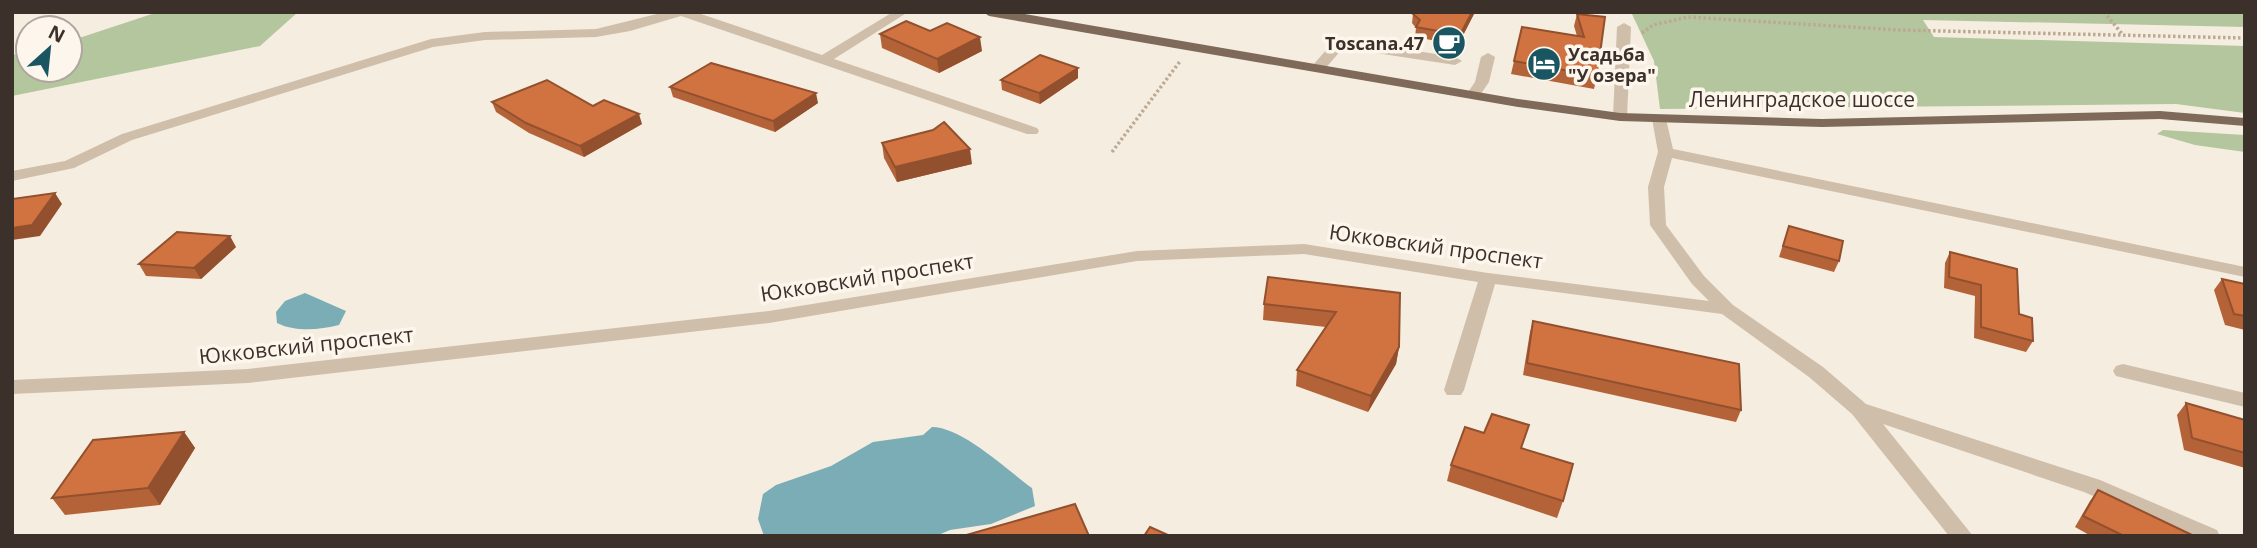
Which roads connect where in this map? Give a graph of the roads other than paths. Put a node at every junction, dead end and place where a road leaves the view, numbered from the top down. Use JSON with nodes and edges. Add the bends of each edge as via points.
{"nodes":[{"id":1,"x":681,"y":12,"type":"edge"},
{"id":2,"x":902,"y":12,"type":"edge"},
{"id":3,"x":989,"y":12,"type":"edge"},
{"id":4,"x":1623,"y":27,"type":"dead end"},
{"id":5,"x":1488,"y":57,"type":"dead end"},
{"id":6,"x":823,"y":60,"type":"junction"},
{"id":7,"x":1455,"y":61,"type":"dead end"},
{"id":8,"x":1318,"y":68,"type":"junction"},
{"id":9,"x":1473,"y":95,"type":"junction"},
{"id":10,"x":1620,"y":117,"type":"junction"},
{"id":11,"x":1659,"y":119,"type":"junction"},
{"id":12,"x":2245,"y":122,"type":"edge"},
{"id":13,"x":1032,"y":131,"type":"dead end"},
{"id":14,"x":1667,"y":152,"type":"junction"},
{"id":15,"x":12,"y":176,"type":"edge"},
{"id":16,"x":2245,"y":272,"type":"edge"},
{"id":17,"x":1488,"y":278,"type":"junction"},
{"id":18,"x":1727,"y":309,"type":"junction"},
{"id":19,"x":2123,"y":371,"type":"dead end"},
{"id":20,"x":12,"y":387,"type":"edge"},
{"id":21,"x":1454,"y":390,"type":"dead end"},
{"id":22,"x":2245,"y":400,"type":"edge"},
{"id":23,"x":1859,"y":409,"type":"junction"},
{"id":24,"x":1962,"y":536,"type":"edge"},
{"id":25,"x":2209,"y":536,"type":"edge"}],
"edges":[{"from":1,"to":6,"type":"street"},
{"from":1,"to":15,"type":"street","via":[[596,33],[485,36],[432,43],[127,137],[69,165]]},
{"from":2,"to":6,"type":"street"},
{"from":3,"to":8,"type":"main road","name":"Ленинградское шоссе"},
{"from":4,"to":10,"type":"street"},
{"from":5,"to":9,"type":"street","via":[[1482,82]]},
{"from":6,"to":13,"type":"street"},
{"from":7,"to":8,"type":"street","via":[[1340,43]]},
{"from":8,"to":9,"type":"main road","name":"Ленинградское шоссе"},
{"from":9,"to":10,"type":"main road","name":"Ленинградское шоссе"},
{"from":10,"to":11,"type":"main road","name":"Ленинградское шоссе"},
{"from":11,"to":12,"type":"main road","name":"Ленинградское шоссе","via":[[1822,123],[2160,115]]},
{"from":11,"to":14,"type":"street"},
{"from":14,"to":16,"type":"street"},
{"from":14,"to":18,"type":"street","via":[[1656,187],[1658,225],[1698,280]]},
{"from":17,"to":18,"type":"street","name":"Юкковский проспект"},
{"from":17,"to":20,"type":"street","name":"Юкковский проспект","via":[[1304,249],[1137,256],[769,317],[248,376]]},
{"from":17,"to":21,"type":"street"},
{"from":18,"to":23,"type":"street","via":[[1795,356]]},
{"from":19,"to":22,"type":"street"},
{"from":23,"to":24,"type":"street"},
{"from":23,"to":25,"type":"street","via":[[2092,486]]}]}
